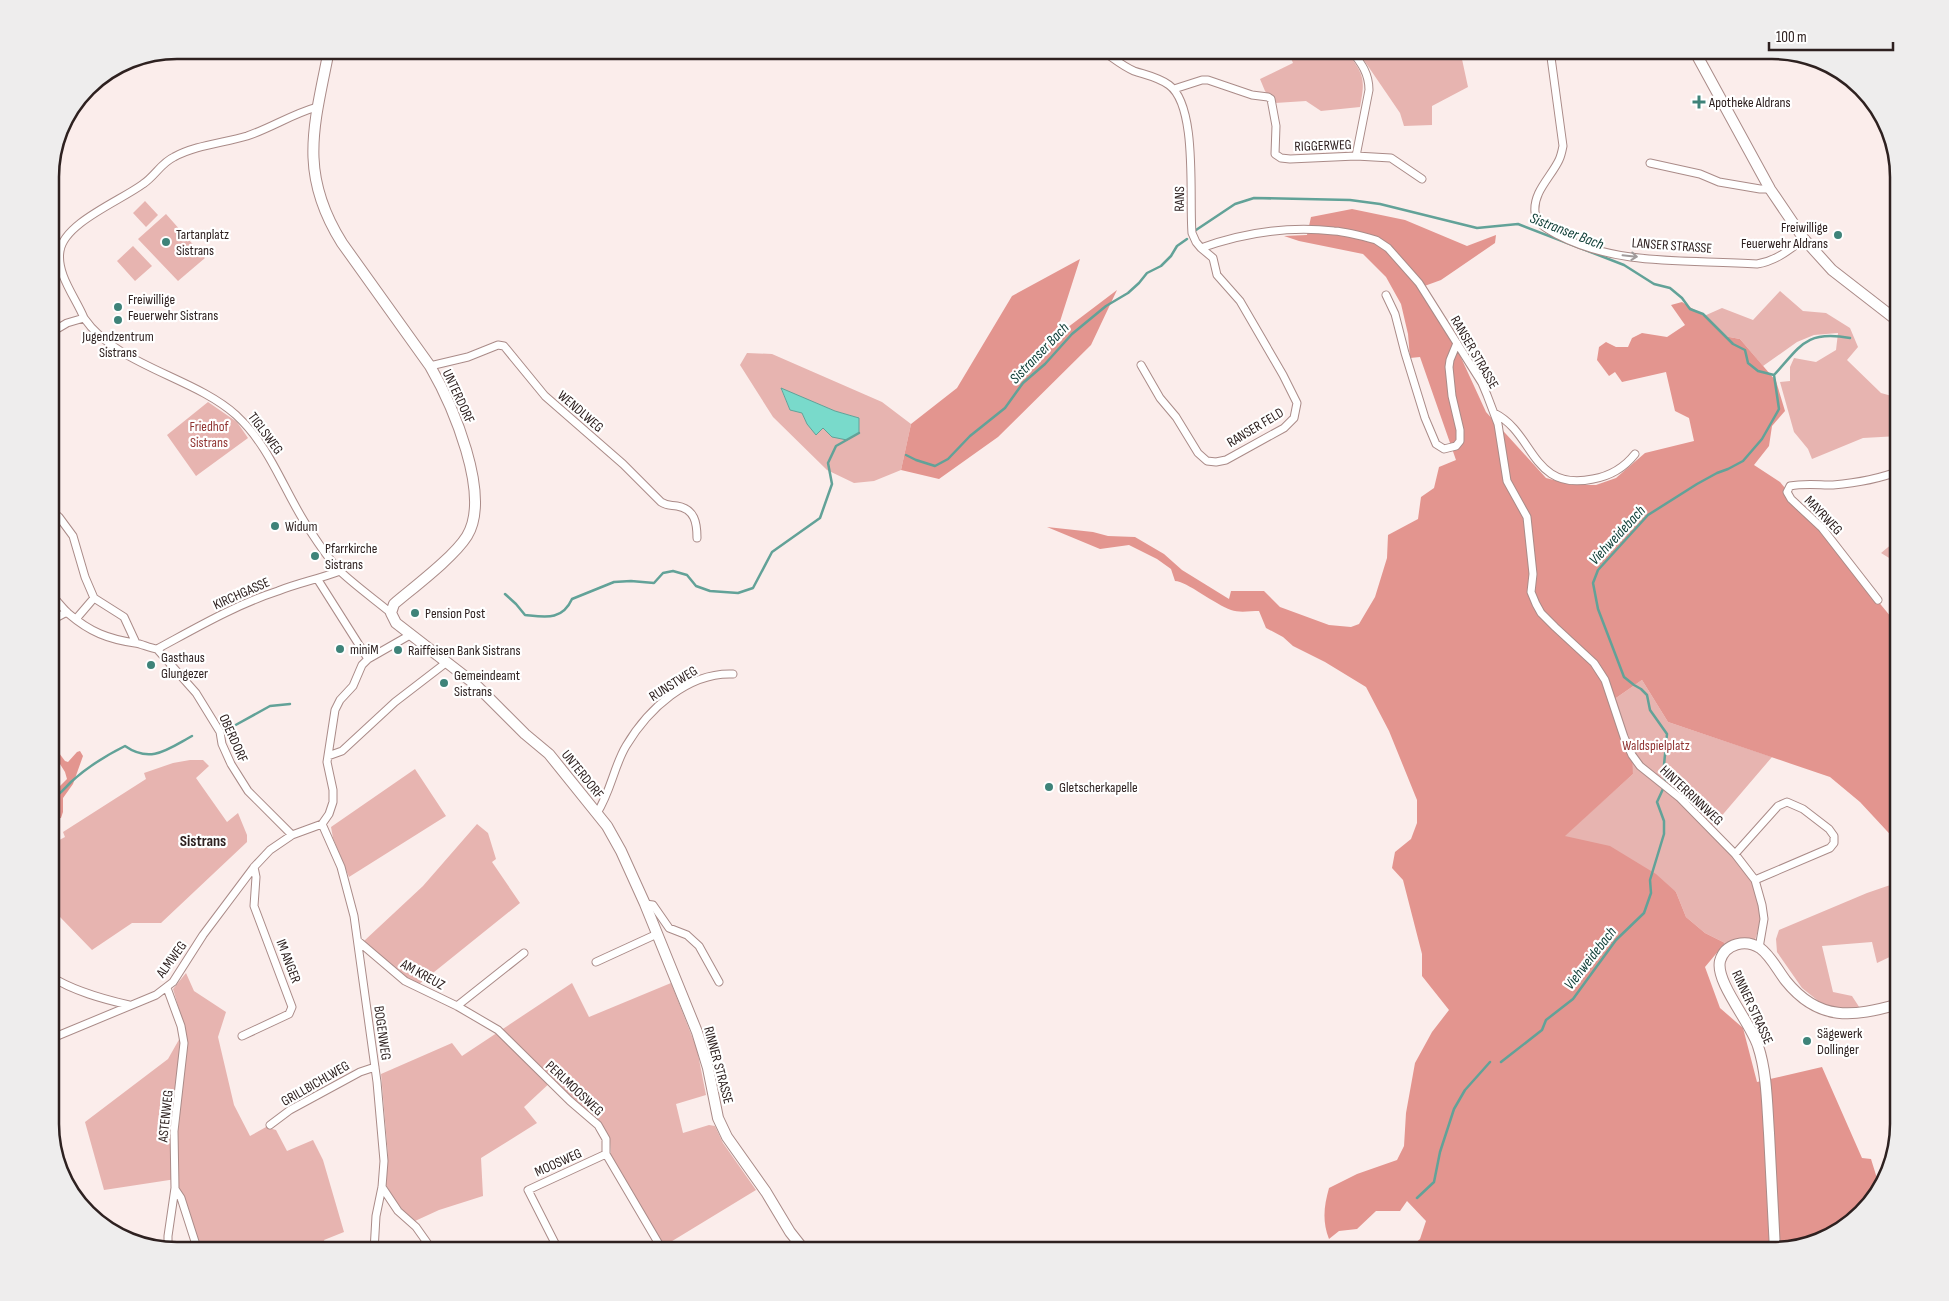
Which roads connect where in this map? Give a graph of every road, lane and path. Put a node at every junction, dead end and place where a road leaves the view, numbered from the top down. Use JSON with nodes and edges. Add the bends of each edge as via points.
{"nodes":[{"id":1,"x":327,"y":59,"type":"edge"},
{"id":2,"x":1114,"y":59,"type":"edge"},
{"id":3,"x":1358,"y":59,"type":"edge"},
{"id":4,"x":1551,"y":59,"type":"edge"},
{"id":5,"x":1699,"y":59,"type":"edge"},
{"id":6,"x":1174,"y":88,"type":"junction"},
{"id":7,"x":317,"y":107,"type":"junction"},
{"id":8,"x":1356,"y":156,"type":"junction"},
{"id":9,"x":1650,"y":163,"type":"dead end"},
{"id":10,"x":1422,"y":180,"type":"dead end"},
{"id":11,"x":1770,"y":189,"type":"junction"},
{"id":12,"x":1804,"y":239,"type":"junction"},
{"id":13,"x":1202,"y":248,"type":"junction"},
{"id":14,"x":1386,"y":295,"type":"dead end"},
{"id":15,"x":1890,"y":315,"type":"edge"},
{"id":16,"x":84,"y":318,"type":"junction"},
{"id":17,"x":59,"y":328,"type":"edge"},
{"id":18,"x":1457,"y":343,"type":"junction"},
{"id":19,"x":1141,"y":364,"type":"dead end"},
{"id":20,"x":430,"y":366,"type":"junction"},
{"id":21,"x":1494,"y":413,"type":"junction"},
{"id":22,"x":1634,"y":454,"type":"dead end"},
{"id":23,"x":1890,"y":474,"type":"edge"},
{"id":24,"x":59,"y":517,"type":"edge"},
{"id":25,"x":697,"y":538,"type":"dead end"},
{"id":26,"x":340,"y":571,"type":"junction"},
{"id":27,"x":318,"y":580,"type":"junction"},
{"id":28,"x":94,"y":598,"type":"junction"},
{"id":29,"x":1878,"y":600,"type":"dead end"},
{"id":30,"x":59,"y":604,"type":"edge"},
{"id":31,"x":67,"y":612,"type":"junction"},
{"id":32,"x":391,"y":613,"type":"junction"},
{"id":33,"x":59,"y":616,"type":"edge"},
{"id":34,"x":76,"y":619,"type":"junction"},
{"id":35,"x":410,"y":635,"type":"junction"},
{"id":36,"x":136,"y":643,"type":"junction"},
{"id":37,"x":157,"y":649,"type":"junction"},
{"id":38,"x":368,"y":659,"type":"junction"},
{"id":39,"x":446,"y":662,"type":"junction"},
{"id":40,"x":733,"y":674,"type":"dead end"},
{"id":41,"x":1632,"y":755,"type":"joint"},
{"id":42,"x":328,"y":756,"type":"junction"},
{"id":43,"x":597,"y":813,"type":"junction"},
{"id":44,"x":322,"y":824,"type":"junction"},
{"id":45,"x":292,"y":835,"type":"junction"},
{"id":46,"x":1735,"y":854,"type":"junction"},
{"id":47,"x":254,"y":867,"type":"junction"},
{"id":48,"x":1755,"y":880,"type":"junction"},
{"id":49,"x":645,"y":904,"type":"junction"},
{"id":50,"x":657,"y":934,"type":"junction"},
{"id":51,"x":358,"y":941,"type":"junction"},
{"id":52,"x":1759,"y":948,"type":"junction"},
{"id":53,"x":524,"y":953,"type":"dead end"},
{"id":54,"x":596,"y":962,"type":"dead end"},
{"id":55,"x":59,"y":982,"type":"edge"},
{"id":56,"x":719,"y":982,"type":"dead end"},
{"id":57,"x":167,"y":988,"type":"junction"},
{"id":58,"x":129,"y":1005,"type":"junction"},
{"id":59,"x":457,"y":1006,"type":"junction"},
{"id":60,"x":1890,"y":1006,"type":"edge"},
{"id":61,"x":498,"y":1030,"type":"joint"},
{"id":62,"x":59,"y":1035,"type":"edge"},
{"id":63,"x":242,"y":1036,"type":"dead end"},
{"id":64,"x":375,"y":1067,"type":"junction"},
{"id":65,"x":270,"y":1125,"type":"dead end"},
{"id":66,"x":606,"y":1154,"type":"junction"},
{"id":67,"x":382,"y":1187,"type":"junction"},
{"id":68,"x":174,"y":1188,"type":"junction"},
{"id":69,"x":168,"y":1241,"type":"edge"},
{"id":70,"x":195,"y":1242,"type":"edge"},
{"id":71,"x":375,"y":1242,"type":"edge"},
{"id":72,"x":426,"y":1242,"type":"edge"},
{"id":73,"x":554,"y":1242,"type":"edge"},
{"id":74,"x":658,"y":1242,"type":"edge"},
{"id":75,"x":798,"y":1242,"type":"edge"},
{"id":76,"x":1775,"y":1242,"type":"edge"}],
"edges":[{"from":1,"to":7,"type":"main road","name":"UNTERDORF"},
{"from":2,"to":6,"type":"street","via":[[1127,68]]},
{"from":3,"to":8,"type":"street","via":[[1367,72],[1369,90]]},
{"from":4,"to":12,"type":"street","name":"LANSER STRASSE","one_way":true,"via":[[1564,146],[1539,193],[1535,210],[1547,229],[1570,241],[1614,255],[1757,264],[1767,263]]},
{"from":5,"to":11,"type":"main road"},
{"from":6,"to":8,"type":"street","name":"RIGGERWEG","via":[[1208,80],[1268,97],[1276,126],[1276,157]]},
{"from":6,"to":13,"type":"street","name":"RANS","via":[[1187,126],[1192,233]]},
{"from":7,"to":16,"type":"street","name":"TIGLSWEG","via":[[249,135],[176,156],[142,185],[71,229],[61,245],[60,259]]},
{"from":7,"to":20,"type":"main road","name":"UNTERDORF","via":[[313,166],[324,208],[335,232]]},
{"from":8,"to":10,"type":"street","name":"RIGGERWEG","via":[[1390,158]]},
{"from":9,"to":11,"type":"street","via":[[1700,174],[1719,182]]},
{"from":11,"to":12,"type":"main road"},
{"from":12,"to":15,"type":"main road","via":[[1834,271]]},
{"from":13,"to":18,"type":"street","name":"RANSER STRASSE","via":[[1225,240],[1294,230],[1336,231],[1376,240],[1394,254],[1419,283]]},
{"from":13,"to":19,"type":"street","name":"RANSER FELD","via":[[1213,258],[1217,275],[1240,301],[1290,386],[1297,403],[1294,418],[1284,428],[1231,457],[1206,461],[1160,398]]},
{"from":14,"to":18,"type":"street","via":[[1396,314],[1425,418],[1436,444],[1444,449],[1456,446],[1460,437],[1449,367]]},
{"from":16,"to":17,"type":"street"},
{"from":16,"to":26,"type":"street","name":"TIGLSWEG","via":[[90,328],[115,346],[208,396],[237,416],[274,464],[309,529]]},
{"from":18,"to":21,"type":"street","name":"RANSER STRASSE","via":[[1482,383]]},
{"from":20,"to":25,"type":"street","name":"WENDLWEG","via":[[468,357],[498,345],[504,346],[549,400],[623,464],[661,502],[689,511],[696,519]]},
{"from":20,"to":32,"type":"main road","name":"UNTERDORF","via":[[461,431],[472,484],[473,519],[460,545],[394,604]]},
{"from":21,"to":22,"type":"street","via":[[1510,423],[1548,472],[1562,478],[1576,481],[1604,476],[1624,466]]},
{"from":21,"to":41,"type":"street","name":"RANSER STRASSE","via":[[1507,481],[1527,517],[1533,598],[1541,613],[1594,663],[1605,680]]},
{"from":23,"to":29,"type":"street","name":"MAYRWEG","via":[[1861,481],[1790,486],[1787,492],[1822,528]]},
{"from":24,"to":28,"type":"street","via":[[74,536]]},
{"from":26,"to":27,"type":"street","name":"KIRCHGASSE"},
{"from":26,"to":32,"type":"street","name":"TIGLSWEG"},
{"from":27,"to":37,"type":"street","name":"KIRCHGASSE","via":[[278,591],[233,610]]},
{"from":27,"to":38,"type":"street"},
{"from":28,"to":34,"type":"street"},
{"from":28,"to":36,"type":"street","via":[[124,617]]},
{"from":30,"to":31,"type":"street"},
{"from":31,"to":33,"type":"street"},
{"from":31,"to":34,"type":"street"},
{"from":32,"to":35,"type":"main road","name":"UNTERDORF","via":[[393,620]]},
{"from":34,"to":36,"type":"street","via":[[106,637]]},
{"from":35,"to":38,"type":"street"},
{"from":35,"to":39,"type":"main road","name":"UNTERDORF"},
{"from":36,"to":37,"type":"street"},
{"from":37,"to":45,"type":"street","name":"OBERDORF","via":[[196,693],[220,732],[231,764],[248,792]]},
{"from":38,"to":42,"type":"street","via":[[353,686],[337,705]]},
{"from":39,"to":42,"type":"street","via":[[395,702],[342,751]]},
{"from":39,"to":43,"type":"main road","name":"UNTERDORF","via":[[476,685],[549,754]]},
{"from":40,"to":43,"type":"street","name":"RUNSTWEG","via":[[707,677],[662,702],[651,712],[625,747]]},
{"from":41,"to":46,"type":"street","name":"HINTERRINNWEG"},
{"from":42,"to":44,"type":"street","via":[[332,802]]},
{"from":43,"to":49,"type":"main road","name":"UNTERDORF","via":[[617,842]]},
{"from":44,"to":45,"type":"street"},
{"from":44,"to":51,"type":"street","name":"BOGENWEG","via":[[341,867]]},
{"from":45,"to":47,"type":"street","via":[[270,850]]},
{"from":46,"to":48,"type":"street","name":"HINTERRINNWEG"},
{"from":46,"to":48,"type":"street","via":[[1784,803],[1791,802],[1803,808],[1832,832],[1834,843],[1830,848]]},
{"from":47,"to":57,"type":"street","name":"ALMWEG"},
{"from":47,"to":63,"type":"street","name":"IM ANGER","via":[[254,906],[292,1007],[289,1014]]},
{"from":48,"to":52,"type":"street","name":"HINTERRINNWEG","via":[[1764,919]]},
{"from":49,"to":50,"type":"main road","name":"UNTERDORF"},
{"from":49,"to":56,"type":"street","via":[[653,905],[669,928],[696,942]]},
{"from":50,"to":54,"type":"street"},
{"from":50,"to":75,"type":"main road","name":"RINNER STRASSE","via":[[701,1042],[722,1128]]},
{"from":51,"to":59,"type":"street","name":"AM KREUZ","via":[[405,981]]},
{"from":51,"to":64,"type":"street","name":"BOGENWEG"},
{"from":52,"to":60,"type":"main road","via":[[1796,992],[1824,1010],[1855,1014]]},
{"from":52,"to":76,"type":"main road","name":"RINNER STRASSE","via":[[1743,943],[1730,946],[1723,954],[1720,968],[1726,986],[1759,1047],[1767,1099]]},
{"from":53,"to":59,"type":"street"},
{"from":55,"to":58,"type":"street"},
{"from":57,"to":58,"type":"street","name":"ALMWEG"},
{"from":57,"to":68,"type":"street","name":"ASTENWEG","via":[[183,1033],[174,1131]]},
{"from":58,"to":62,"type":"street","name":"ALMWEG"},
{"from":59,"to":61,"type":"street","name":"AM KREUZ"},
{"from":61,"to":66,"type":"street","name":"PERLMOOSWEG","via":[[598,1125],[606,1139]]},
{"from":64,"to":65,"type":"street","name":"GRILLBICHLWEG","via":[[295,1107]]},
{"from":64,"to":67,"type":"street","name":"BOGENWEG","via":[[384,1153]]},
{"from":66,"to":73,"type":"street","name":"MOOSWEG","via":[[528,1190]]},
{"from":66,"to":74,"type":"street","name":"PERLMOOSWEG"},
{"from":67,"to":71,"type":"street","name":"BOGENWEG"},
{"from":67,"to":72,"type":"street"},
{"from":68,"to":69,"type":"street","name":"ASTENWEG"},
{"from":68,"to":70,"type":"street","via":[[181,1198]]}]}
